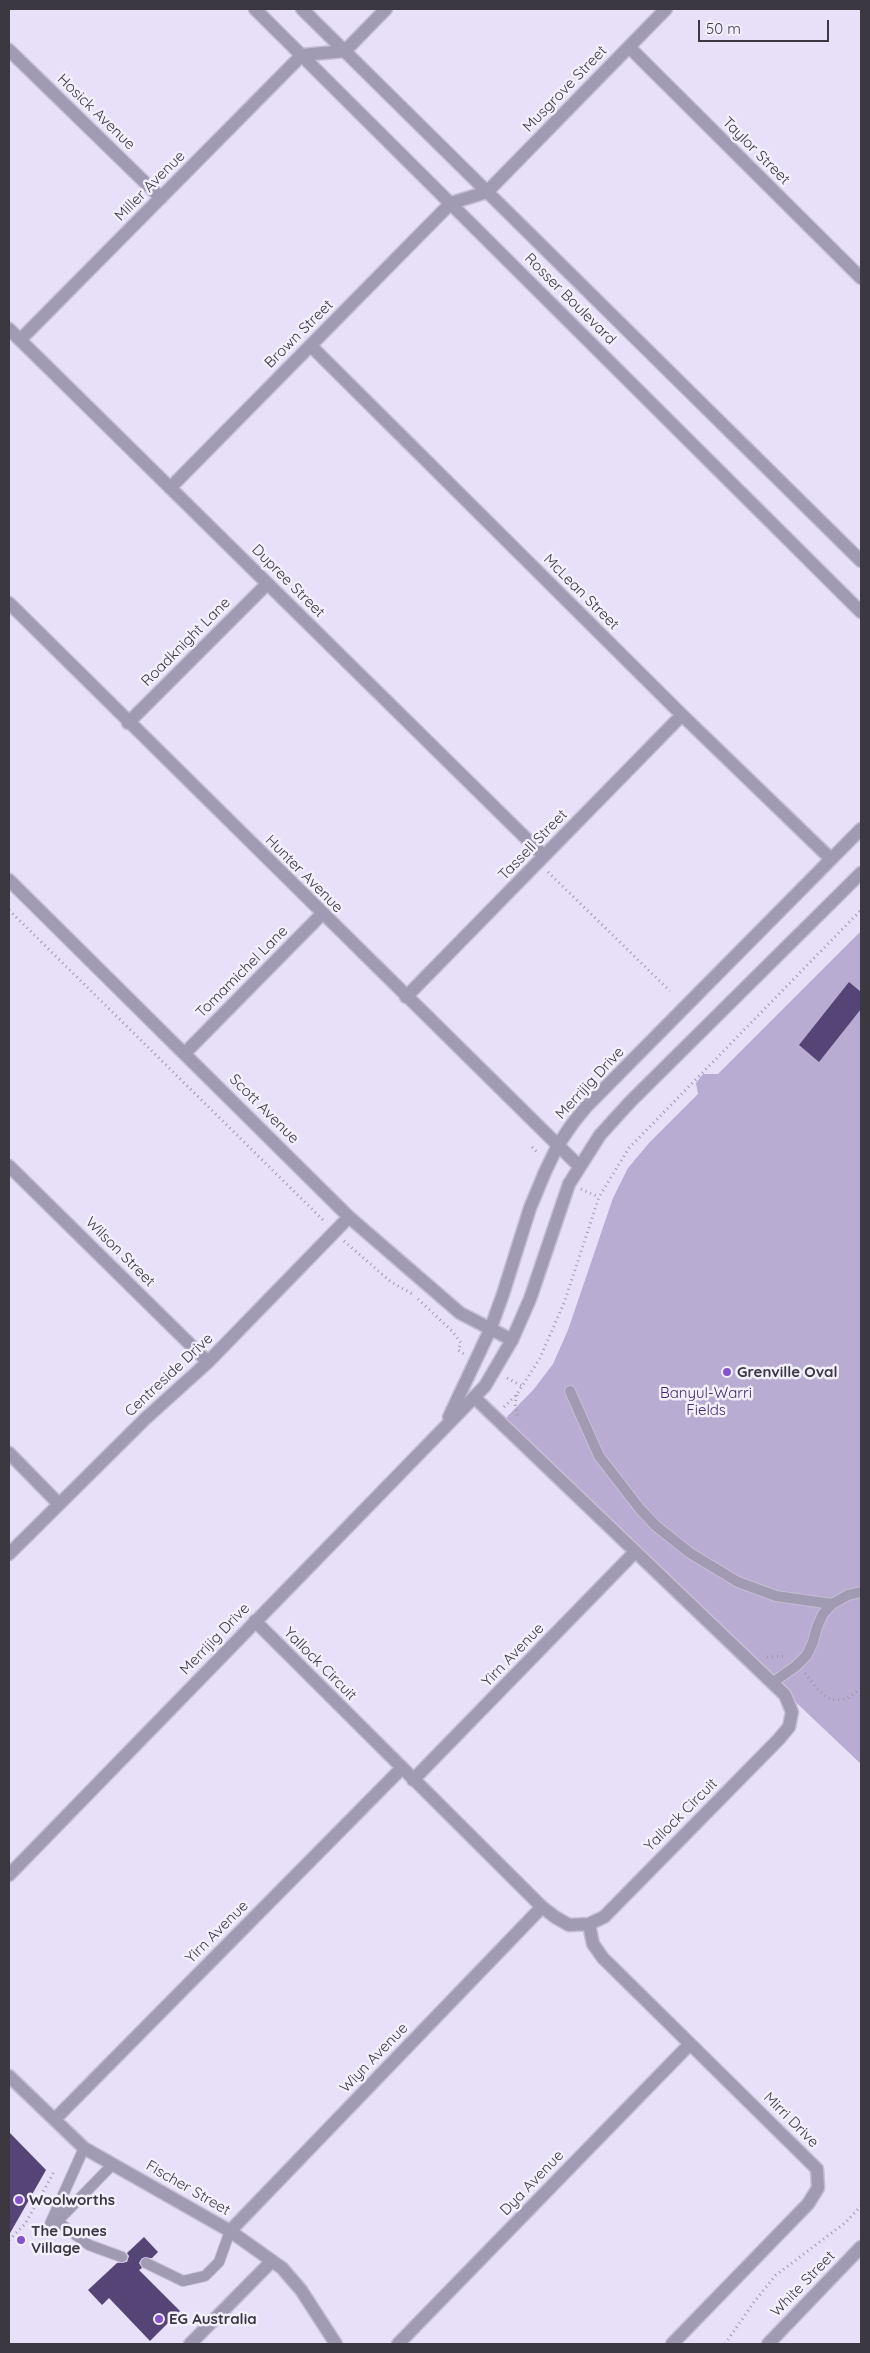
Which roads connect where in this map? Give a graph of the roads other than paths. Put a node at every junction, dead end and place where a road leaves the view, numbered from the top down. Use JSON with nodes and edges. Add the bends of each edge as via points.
{"nodes":[{"id":1,"x":255,"y":9,"type":"edge"},
{"id":2,"x":302,"y":9,"type":"edge"},
{"id":3,"x":386,"y":9,"type":"edge"},
{"id":4,"x":666,"y":9,"type":"edge"},
{"id":5,"x":629,"y":47,"type":"junction"},
{"id":6,"x":9,"y":50,"type":"edge"},
{"id":7,"x":345,"y":51,"type":"junction"},
{"id":8,"x":302,"y":55,"type":"junction"},
{"id":9,"x":487,"y":192,"type":"junction"},
{"id":10,"x":161,"y":198,"type":"junction"},
{"id":11,"x":451,"y":203,"type":"junction"},
{"id":12,"x":861,"y":278,"type":"edge"},
{"id":13,"x":9,"y":329,"type":"edge"},
{"id":14,"x":20,"y":340,"type":"junction"},
{"id":15,"x":311,"y":346,"type":"junction"},
{"id":16,"x":170,"y":488,"type":"junction"},
{"id":17,"x":861,"y":561,"type":"edge"},
{"id":18,"x":268,"y":584,"type":"junction"},
{"id":19,"x":9,"y":603,"type":"edge"},
{"id":20,"x":861,"y":612,"type":"edge"},
{"id":21,"x":682,"y":715,"type":"junction"},
{"id":22,"x":128,"y":723,"type":"junction"},
{"id":23,"x":861,"y":829,"type":"edge"},
{"id":24,"x":541,"y":859,"type":"junction"},
{"id":25,"x":831,"y":859,"type":"junction"},
{"id":26,"x":861,"y":873,"type":"edge"},
{"id":27,"x":9,"y":880,"type":"edge"},
{"id":28,"x":322,"y":914,"type":"junction"},
{"id":29,"x":406,"y":997,"type":"junction"},
{"id":30,"x":185,"y":1053,"type":"junction"},
{"id":31,"x":558,"y":1145,"type":"junction"},
{"id":32,"x":9,"y":1166,"type":"edge"},
{"id":33,"x":579,"y":1166,"type":"junction"},
{"id":34,"x":349,"y":1217,"type":"junction"},
{"id":35,"x":490,"y":1330,"type":"junction"},
{"id":36,"x":512,"y":1340,"type":"junction"},
{"id":37,"x":208,"y":1362,"type":"junction"},
{"id":38,"x":570,"y":1392,"type":"dead end"},
{"id":39,"x":475,"y":1398,"type":"junction"},
{"id":40,"x":444,"y":1426,"type":"junction"},
{"id":41,"x":9,"y":1453,"type":"edge"},
{"id":42,"x":59,"y":1504,"type":"junction"},
{"id":43,"x":635,"y":1552,"type":"junction"},
{"id":44,"x":9,"y":1554,"type":"edge"},
{"id":45,"x":861,"y":1592,"type":"edge"},
{"id":46,"x":832,"y":1604,"type":"junction"},
{"id":47,"x":255,"y":1621,"type":"junction"},
{"id":48,"x":772,"y":1683,"type":"junction"},
{"id":49,"x":402,"y":1768,"type":"junction"},
{"id":50,"x":414,"y":1780,"type":"junction"},
{"id":51,"x":9,"y":1875,"type":"edge"},
{"id":52,"x":542,"y":1906,"type":"junction"},
{"id":53,"x":589,"y":1924,"type":"junction"},
{"id":54,"x":690,"y":2044,"type":"junction"},
{"id":55,"x":9,"y":2076,"type":"edge"},
{"id":56,"x":55,"y":2119,"type":"junction"},
{"id":57,"x":84,"y":2148,"type":"junction"},
{"id":58,"x":113,"y":2164,"type":"junction"},
{"id":59,"x":55,"y":2219,"type":"junction"},
{"id":60,"x":230,"y":2231,"type":"junction"},
{"id":61,"x":861,"y":2247,"type":"edge"},
{"id":62,"x":122,"y":2257,"type":"dead end"},
{"id":63,"x":272,"y":2261,"type":"junction"},
{"id":64,"x":146,"y":2263,"type":"dead end"},
{"id":65,"x":190,"y":2344,"type":"edge"},
{"id":66,"x":336,"y":2344,"type":"edge"},
{"id":67,"x":398,"y":2344,"type":"edge"},
{"id":68,"x":672,"y":2344,"type":"edge"},
{"id":69,"x":768,"y":2344,"type":"edge"}],
"edges":[{"from":1,"to":8,"type":"street","name":"Rosser Boulevard"},
{"from":2,"to":7,"type":"street","name":"Rosser Boulevard"},
{"from":3,"to":7,"type":"street"},
{"from":4,"to":5,"type":"street","name":"Musgrove Street"},
{"from":5,"to":9,"type":"street","name":"Musgrove Street"},
{"from":5,"to":12,"type":"street","name":"Taylor Street"},
{"from":6,"to":10,"type":"street","name":"Hosick Avenue"},
{"from":7,"to":8,"type":"street"},
{"from":7,"to":9,"type":"street","name":"Rosser Boulevard"},
{"from":8,"to":10,"type":"street","name":"Miller Avenue"},
{"from":8,"to":11,"type":"street","name":"Rosser Boulevard"},
{"from":9,"to":11,"type":"street"},
{"from":9,"to":17,"type":"street","name":"Rosser Boulevard"},
{"from":10,"to":14,"type":"street","name":"Miller Avenue"},
{"from":11,"to":15,"type":"street","name":"Brown Street"},
{"from":11,"to":20,"type":"street","name":"Rosser Boulevard"},
{"from":13,"to":14,"type":"street","name":"Dupree Street"},
{"from":14,"to":16,"type":"street","name":"Dupree Street"},
{"from":15,"to":16,"type":"street","name":"Brown Street"},
{"from":15,"to":21,"type":"street","name":"McLean Street"},
{"from":16,"to":18,"type":"street","name":"Dupree Street"},
{"from":18,"to":22,"type":"street","name":"Roadknight Lane"},
{"from":18,"to":24,"type":"street","name":"Dupree Street"},
{"from":19,"to":22,"type":"street","name":"Hunter Avenue"},
{"from":21,"to":24,"type":"street","name":"Tassell Street"},
{"from":21,"to":25,"type":"street","name":"McLean Street"},
{"from":22,"to":28,"type":"street","name":"Hunter Avenue"},
{"from":23,"to":25,"type":"street","name":"Merrijig Drive"},
{"from":24,"to":29,"type":"street","name":"Tassell Street"},
{"from":25,"to":31,"type":"street","name":"Merrijig Drive","via":[[586,1107]]},
{"from":26,"to":33,"type":"street","name":"Merrijig Drive","via":[[630,1102],[600,1135]]},
{"from":27,"to":30,"type":"street","name":"Scott Avenue"},
{"from":28,"to":29,"type":"street","name":"Hunter Avenue"},
{"from":28,"to":30,"type":"street","name":"Tomamichel Lane"},
{"from":29,"to":31,"type":"street","name":"Hunter Avenue"},
{"from":30,"to":34,"type":"street","name":"Scott Avenue"},
{"from":31,"to":33,"type":"street","name":"Hunter Avenue"},
{"from":31,"to":35,"type":"street","name":"Merrijig Drive","via":[[530,1208]]},
{"from":32,"to":37,"type":"street","name":"Wilson Street"},
{"from":33,"to":36,"type":"street","name":"Merrijig Drive","via":[[563,1198],[530,1299]]},
{"from":34,"to":35,"type":"street","name":"Scott Avenue","via":[[460,1313]]},
{"from":34,"to":37,"type":"street","name":"Centreside Drive"},
{"from":35,"to":36,"type":"street","name":"Scott Avenue"},
{"from":35,"to":40,"type":"street","name":"Merrijig Drive"},
{"from":36,"to":39,"type":"street","name":"Merrijig Drive","via":[[493,1375]]},
{"from":37,"to":42,"type":"street","name":"Centreside Drive","via":[[144,1419]]},
{"from":38,"to":46,"type":"lane","via":[[599,1456],[656,1526],[690,1553],[738,1582],[776,1596]]},
{"from":39,"to":40,"type":"street","name":"Merrijig Drive"},
{"from":39,"to":43,"type":"street","name":"Yallock Circuit"},
{"from":40,"to":47,"type":"street","name":"Merrijig Drive"},
{"from":41,"to":42,"type":"street"},
{"from":42,"to":44,"type":"street","name":"Centreside Drive"},
{"from":43,"to":48,"type":"street","name":"Yallock Circuit"},
{"from":43,"to":50,"type":"street","name":"Yirn Avenue"},
{"from":45,"to":46,"type":"lane","via":[[848,1594]]},
{"from":46,"to":48,"type":"lane","via":[[823,1614],[807,1655]]},
{"from":47,"to":49,"type":"street","name":"Yallock Circuit"},
{"from":47,"to":51,"type":"street","name":"Merrijig Drive"},
{"from":48,"to":53,"type":"street","name":"Yallock Circuit","via":[[785,1695],[792,1712],[789,1727],[604,1916]]},
{"from":49,"to":50,"type":"street","name":"Yallock Circuit"},
{"from":49,"to":56,"type":"street","name":"Yirn Avenue"},
{"from":50,"to":52,"type":"street","name":"Yallock Circuit"},
{"from":52,"to":53,"type":"street","name":"Yallock Circuit","via":[[569,1925]]},
{"from":52,"to":60,"type":"street","name":"Wiyn Avenue"},
{"from":53,"to":54,"type":"street","name":"Mirri Drive","via":[[593,1944],[603,1958]]},
{"from":54,"to":67,"type":"street","name":"Dya Avenue"},
{"from":54,"to":68,"type":"street","name":"Mirri Drive","via":[[817,2169],[818,2188],[808,2204]]},
{"from":55,"to":56,"type":"street","name":"Fischer Street"},
{"from":56,"to":57,"type":"street","name":"Fischer Street"},
{"from":57,"to":58,"type":"street","name":"Fischer Street"},
{"from":57,"to":59,"type":"lane"},
{"from":58,"to":59,"type":"lane"},
{"from":58,"to":60,"type":"street","name":"Fischer Street"},
{"from":59,"to":62,"type":"lane","via":[[89,2245]]},
{"from":60,"to":63,"type":"street","name":"Fischer Street"},
{"from":60,"to":64,"type":"lane","via":[[218,2262],[205,2276],[183,2282]]},
{"from":61,"to":69,"type":"street","name":"White Street"},
{"from":63,"to":65,"type":"street"},
{"from":63,"to":66,"type":"street","name":"Fischer Street","via":[[301,2290]]}]}
